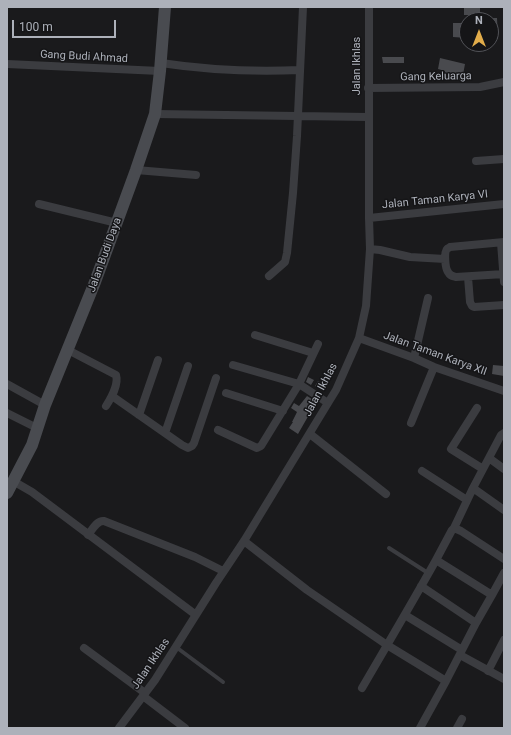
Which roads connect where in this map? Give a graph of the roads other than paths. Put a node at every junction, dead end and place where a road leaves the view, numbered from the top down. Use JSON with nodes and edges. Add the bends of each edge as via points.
{"nodes":[{"id":1,"x":165,"y":7,"type":"edge"},
{"id":2,"x":303,"y":7,"type":"edge"},
{"id":3,"x":368,"y":7,"type":"edge"},
{"id":4,"x":7,"y":64,"type":"edge"},
{"id":5,"x":161,"y":67,"type":"junction"},
{"id":6,"x":300,"y":70,"type":"junction"},
{"id":7,"x":504,"y":82,"type":"edge"},
{"id":8,"x":368,"y":88,"type":"junction"},
{"id":9,"x":154,"y":114,"type":"junction"},
{"id":10,"x":298,"y":116,"type":"junction"},
{"id":11,"x":368,"y":117,"type":"junction"},
{"id":12,"x":504,"y":159,"type":"edge"},
{"id":13,"x":476,"y":161,"type":"dead end"},
{"id":14,"x":136,"y":170,"type":"junction"},
{"id":15,"x":196,"y":175,"type":"dead end"},
{"id":16,"x":39,"y":204,"type":"dead end"},
{"id":17,"x":504,"y":204,"type":"edge"},
{"id":18,"x":369,"y":218,"type":"junction"},
{"id":19,"x":116,"y":223,"type":"junction"},
{"id":20,"x":503,"y":242,"type":"edge"},
{"id":21,"x":370,"y":249,"type":"junction"},
{"id":22,"x":445,"y":259,"type":"junction"},
{"id":23,"x":269,"y":276,"type":"dead end"},
{"id":24,"x":468,"y":277,"type":"junction"},
{"id":25,"x":504,"y":277,"type":"edge"},
{"id":26,"x":428,"y":298,"type":"dead end"},
{"id":27,"x":504,"y":305,"type":"edge"},
{"id":28,"x":255,"y":335,"type":"dead end"},
{"id":29,"x":359,"y":338,"type":"junction"},
{"id":30,"x":318,"y":344,"type":"dead end"},
{"id":31,"x":68,"y":350,"type":"junction"},
{"id":32,"x":313,"y":353,"type":"junction"},
{"id":33,"x":414,"y":358,"type":"junction"},
{"id":34,"x":158,"y":360,"type":"dead end"},
{"id":35,"x":232,"y":365,"type":"dead end"},
{"id":36,"x":188,"y":366,"type":"dead end"},
{"id":37,"x":434,"y":367,"type":"junction"},
{"id":38,"x":216,"y":378,"type":"dead end"},
{"id":39,"x":7,"y":384,"type":"edge"},
{"id":40,"x":299,"y":384,"type":"junction"},
{"id":41,"x":504,"y":391,"type":"edge"},
{"id":42,"x":226,"y":393,"type":"dead end"},
{"id":43,"x":112,"y":396,"type":"junction"},
{"id":44,"x":328,"y":403,"type":"junction"},
{"id":45,"x":45,"y":405,"type":"junction"},
{"id":46,"x":106,"y":406,"type":"dead end"},
{"id":47,"x":477,"y":408,"type":"dead end"},
{"id":48,"x":283,"y":411,"type":"junction"},
{"id":49,"x":7,"y":413,"type":"edge"},
{"id":50,"x":139,"y":415,"type":"junction"},
{"id":51,"x":411,"y":423,"type":"dead end"},
{"id":52,"x":37,"y":428,"type":"junction"},
{"id":53,"x":218,"y":430,"type":"dead end"},
{"id":54,"x":165,"y":433,"type":"junction"},
{"id":55,"x":504,"y":433,"type":"edge"},
{"id":56,"x":310,"y":434,"type":"junction"},
{"id":57,"x":489,"y":458,"type":"junction"},
{"id":58,"x":483,"y":469,"type":"junction"},
{"id":59,"x":504,"y":469,"type":"edge"},
{"id":60,"x":422,"y":471,"type":"dead end"},
{"id":61,"x":13,"y":481,"type":"junction"},
{"id":62,"x":473,"y":488,"type":"junction"},
{"id":63,"x":7,"y":493,"type":"edge"},
{"id":64,"x":386,"y":494,"type":"dead end"},
{"id":65,"x":467,"y":500,"type":"junction"},
{"id":66,"x":504,"y":510,"type":"edge"},
{"id":67,"x":454,"y":528,"type":"junction"},
{"id":68,"x":88,"y":535,"type":"junction"},
{"id":69,"x":244,"y":541,"type":"junction"},
{"id":70,"x":389,"y":548,"type":"dead end"},
{"id":71,"x":504,"y":559,"type":"edge"},
{"id":72,"x":436,"y":560,"type":"junction"},
{"id":73,"x":224,"y":572,"type":"junction"},
{"id":74,"x":504,"y":573,"type":"edge"},
{"id":75,"x":428,"y":574,"type":"junction"},
{"id":76,"x":421,"y":586,"type":"junction"},
{"id":77,"x":492,"y":595,"type":"junction"},
{"id":78,"x":196,"y":615,"type":"junction"},
{"id":79,"x":405,"y":615,"type":"junction"},
{"id":80,"x":476,"y":623,"type":"junction"},
{"id":81,"x":504,"y":640,"type":"edge"},
{"id":82,"x":387,"y":645,"type":"junction"},
{"id":83,"x":176,"y":647,"type":"junction"},
{"id":84,"x":84,"y":648,"type":"dead end"},
{"id":85,"x":461,"y":652,"type":"junction"},
{"id":86,"x":488,"y":671,"type":"junction"},
{"id":87,"x":504,"y":679,"type":"edge"},
{"id":88,"x":446,"y":681,"type":"junction"},
{"id":89,"x":223,"y":682,"type":"dead end"},
{"id":90,"x":362,"y":688,"type":"dead end"},
{"id":91,"x":144,"y":694,"type":"junction"},
{"id":92,"x":462,"y":720,"type":"dead end"},
{"id":93,"x":119,"y":728,"type":"edge"},
{"id":94,"x":185,"y":728,"type":"edge"},
{"id":95,"x":420,"y":728,"type":"edge"},
{"id":96,"x":457,"y":728,"type":"edge"}],
"edges":[{"from":1,"to":5,"type":"street","name":"Jalan Budi Daya"},
{"from":2,"to":6,"type":"street"},
{"from":3,"to":8,"type":"street","name":"Jalan Ikhlas"},
{"from":4,"to":5,"type":"street","name":"Gang Budi Ahmad"},
{"from":5,"to":6,"type":"street","name":"Gang Budi Ahmad"},
{"from":5,"to":9,"type":"street","name":"Jalan Budi Daya"},
{"from":6,"to":10,"type":"street"},
{"from":7,"to":8,"type":"street","name":"Gang Keluarga","via":[[480,87]]},
{"from":8,"to":11,"type":"street","name":"Jalan Ikhlas"},
{"from":9,"to":10,"type":"street"},
{"from":9,"to":14,"type":"street","name":"Jalan Budi Daya"},
{"from":10,"to":11,"type":"street"},
{"from":10,"to":23,"type":"street","via":[[287,253],[285,262]]},
{"from":11,"to":18,"type":"street","name":"Jalan Ikhlas"},
{"from":12,"to":13,"type":"street"},
{"from":14,"to":15,"type":"street"},
{"from":14,"to":19,"type":"street","name":"Jalan Budi Daya"},
{"from":16,"to":19,"type":"street"},
{"from":17,"to":18,"type":"street","name":"Jalan Taman Karya VI"},
{"from":18,"to":21,"type":"street","name":"Jalan Ikhlas"},
{"from":19,"to":31,"type":"street","name":"Jalan Budi Daya"},
{"from":20,"to":22,"type":"street","via":[[450,247],[446,251]]},
{"from":20,"to":25,"type":"street"},
{"from":21,"to":22,"type":"street","via":[[410,257]]},
{"from":21,"to":29,"type":"street","name":"Jalan Ikhlas","via":[[366,306]]},
{"from":22,"to":24,"type":"street","via":[[451,276]]},
{"from":24,"to":25,"type":"street"},
{"from":24,"to":27,"type":"street","via":[[472,306]]},
{"from":26,"to":33,"type":"street"},
{"from":28,"to":32,"type":"street"},
{"from":29,"to":33,"type":"street","name":"Jalan Taman Karya XII"},
{"from":29,"to":44,"type":"street","name":"Jalan Ikhlas"},
{"from":30,"to":32,"type":"street"},
{"from":31,"to":43,"type":"street","via":[[116,375]]},
{"from":31,"to":45,"type":"street","name":"Jalan Budi Daya"},
{"from":32,"to":40,"type":"street"},
{"from":33,"to":37,"type":"street","name":"Jalan Taman Karya XII"},
{"from":34,"to":50,"type":"street"},
{"from":35,"to":40,"type":"street"},
{"from":36,"to":54,"type":"street"},
{"from":37,"to":41,"type":"street","name":"Jalan Taman Karya XII"},
{"from":37,"to":51,"type":"street"},
{"from":38,"to":54,"type":"street","via":[[192,446],[188,448]]},
{"from":39,"to":45,"type":"street"},
{"from":40,"to":44,"type":"street"},
{"from":40,"to":48,"type":"street"},
{"from":42,"to":48,"type":"street"},
{"from":43,"to":46,"type":"street"},
{"from":43,"to":50,"type":"street"},
{"from":44,"to":56,"type":"street","name":"Jalan Ikhlas"},
{"from":45,"to":52,"type":"street","name":"Jalan Budi Daya"},
{"from":47,"to":58,"type":"street","via":[[451,449]]},
{"from":48,"to":53,"type":"street","via":[[258,448]]},
{"from":49,"to":52,"type":"street"},
{"from":50,"to":54,"type":"street"},
{"from":52,"to":61,"type":"street","name":"Jalan Budi Daya","via":[[32,445]]},
{"from":55,"to":57,"type":"street"},
{"from":56,"to":64,"type":"street"},
{"from":56,"to":69,"type":"street","name":"Jalan Ikhlas"},
{"from":57,"to":58,"type":"street"},
{"from":57,"to":59,"type":"street"},
{"from":58,"to":62,"type":"street"},
{"from":60,"to":65,"type":"street"},
{"from":61,"to":63,"type":"street","name":"Jalan Budi Daya"},
{"from":61,"to":68,"type":"street","via":[[32,492]]},
{"from":62,"to":65,"type":"street"},
{"from":62,"to":66,"type":"street"},
{"from":65,"to":67,"type":"street"},
{"from":67,"to":71,"type":"street"},
{"from":67,"to":72,"type":"street"},
{"from":68,"to":73,"type":"street","via":[[98,522],[102,521],[195,557]]},
{"from":68,"to":78,"type":"street"},
{"from":69,"to":73,"type":"street","name":"Jalan Ikhlas"},
{"from":69,"to":82,"type":"street","via":[[307,590]]},
{"from":70,"to":75,"type":"lane"},
{"from":72,"to":75,"type":"street"},
{"from":72,"to":77,"type":"street"},
{"from":73,"to":78,"type":"street","name":"Jalan Ikhlas"},
{"from":74,"to":77,"type":"street"},
{"from":75,"to":76,"type":"street"},
{"from":76,"to":79,"type":"street"},
{"from":76,"to":80,"type":"street"},
{"from":77,"to":80,"type":"street"},
{"from":78,"to":83,"type":"street","name":"Jalan Ikhlas"},
{"from":79,"to":82,"type":"street"},
{"from":79,"to":85,"type":"street"},
{"from":80,"to":85,"type":"street"},
{"from":81,"to":86,"type":"street"},
{"from":82,"to":88,"type":"street"},
{"from":82,"to":90,"type":"street"},
{"from":83,"to":89,"type":"lane"},
{"from":83,"to":91,"type":"street","name":"Jalan Ikhlas"},
{"from":84,"to":91,"type":"street"},
{"from":85,"to":86,"type":"street"},
{"from":85,"to":88,"type":"street"},
{"from":86,"to":87,"type":"street"},
{"from":88,"to":95,"type":"street"},
{"from":91,"to":93,"type":"street","name":"Jalan Ikhlas"},
{"from":91,"to":94,"type":"street"},
{"from":92,"to":96,"type":"street"}]}
